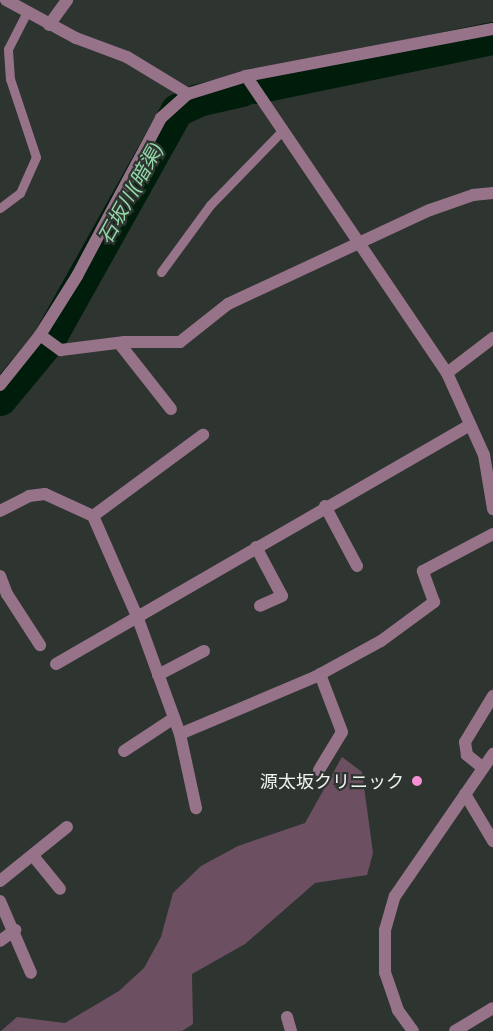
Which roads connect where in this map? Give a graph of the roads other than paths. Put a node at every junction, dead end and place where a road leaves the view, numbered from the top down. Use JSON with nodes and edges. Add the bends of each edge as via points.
{"nodes":[{"id":1,"x":6,"y":0,"type":"edge"},
{"id":2,"x":67,"y":0,"type":"edge"},
{"id":3,"x":26,"y":14,"type":"junction"},
{"id":4,"x":49,"y":25,"type":"junction"},
{"id":5,"x":493,"y":29,"type":"edge"},
{"id":6,"x":246,"y":76,"type":"junction"},
{"id":7,"x":188,"y":94,"type":"junction"},
{"id":8,"x":281,"y":132,"type":"junction"},
{"id":9,"x":493,"y":193,"type":"edge"},
{"id":10,"x":0,"y":208,"type":"edge"},
{"id":11,"x":360,"y":242,"type":"junction"},
{"id":12,"x":161,"y":272,"type":"dead end"},
{"id":13,"x":40,"y":335,"type":"junction"},
{"id":14,"x":493,"y":338,"type":"edge"},
{"id":15,"x":119,"y":343,"type":"junction"},
{"id":16,"x":447,"y":373,"type":"junction"},
{"id":17,"x":0,"y":385,"type":"edge"},
{"id":18,"x":171,"y":409,"type":"dead end"},
{"id":19,"x":470,"y":425,"type":"junction"},
{"id":20,"x":203,"y":435,"type":"dead end"},
{"id":21,"x":325,"y":506,"type":"junction"},
{"id":22,"x":493,"y":509,"type":"edge"},
{"id":23,"x":0,"y":511,"type":"edge"},
{"id":24,"x":93,"y":516,"type":"junction"},
{"id":25,"x":493,"y":534,"type":"edge"},
{"id":26,"x":256,"y":547,"type":"junction"},
{"id":27,"x":357,"y":566,"type":"dead end"},
{"id":28,"x":0,"y":576,"type":"edge"},
{"id":29,"x":260,"y":606,"type":"dead end"},
{"id":30,"x":137,"y":616,"type":"junction"},
{"id":31,"x":40,"y":645,"type":"dead end"},
{"id":32,"x":204,"y":651,"type":"dead end"},
{"id":33,"x":56,"y":664,"type":"dead end"},
{"id":34,"x":320,"y":674,"type":"junction"},
{"id":35,"x":158,"y":675,"type":"junction"},
{"id":36,"x":493,"y":696,"type":"edge"},
{"id":37,"x":174,"y":718,"type":"junction"},
{"id":38,"x":180,"y":734,"type":"junction"},
{"id":39,"x":124,"y":751,"type":"dead end"},
{"id":40,"x":493,"y":754,"type":"edge"},
{"id":41,"x":483,"y":768,"type":"junction"},
{"id":42,"x":319,"y":770,"type":"dead end"},
{"id":43,"x":465,"y":794,"type":"junction"},
{"id":44,"x":196,"y":808,"type":"dead end"},
{"id":45,"x":67,"y":827,"type":"dead end"},
{"id":46,"x":493,"y":841,"type":"edge"},
{"id":47,"x":34,"y":856,"type":"junction"},
{"id":48,"x":0,"y":881,"type":"edge"},
{"id":49,"x":60,"y":889,"type":"dead end"},
{"id":50,"x":0,"y":902,"type":"edge"},
{"id":51,"x":15,"y":930,"type":"junction"},
{"id":52,"x":0,"y":941,"type":"edge"},
{"id":53,"x":30,"y":973,"type":"dead end"},
{"id":54,"x":493,"y":1008,"type":"edge"},
{"id":55,"x":287,"y":1017,"type":"dead end"},
{"id":56,"x":291,"y":1031,"type":"edge"},
{"id":57,"x":413,"y":1031,"type":"edge"},
{"id":58,"x":455,"y":1031,"type":"edge"}],
"edges":[{"from":1,"to":3,"type":"street"},
{"from":2,"to":4,"type":"street"},
{"from":3,"to":4,"type":"street"},
{"from":3,"to":10,"type":"lane","via":[[8,49],[10,79],[36,157],[20,193]]},
{"from":4,"to":7,"type":"street","via":[[127,57]]},
{"from":5,"to":6,"type":"street"},
{"from":6,"to":7,"type":"street"},
{"from":6,"to":8,"type":"street"},
{"from":7,"to":13,"type":"street","via":[[161,118],[77,276]]},
{"from":8,"to":11,"type":"street"},
{"from":8,"to":12,"type":"lane","via":[[210,205]]},
{"from":9,"to":11,"type":"street","via":[[473,195],[430,210]]},
{"from":11,"to":15,"type":"street","via":[[228,304],[180,342]]},
{"from":11,"to":16,"type":"street"},
{"from":13,"to":15,"type":"street","via":[[61,350]]},
{"from":13,"to":17,"type":"street"},
{"from":14,"to":16,"type":"street"},
{"from":15,"to":18,"type":"street"},
{"from":16,"to":19,"type":"street"},
{"from":19,"to":21,"type":"street"},
{"from":19,"to":22,"type":"street","via":[[484,455]]},
{"from":20,"to":24,"type":"street"},
{"from":21,"to":26,"type":"street"},
{"from":21,"to":27,"type":"street"},
{"from":23,"to":24,"type":"street","via":[[29,496],[45,494]]},
{"from":24,"to":30,"type":"street"},
{"from":25,"to":34,"type":"street","via":[[423,571],[434,602],[381,641]]},
{"from":26,"to":29,"type":"street","via":[[282,596]]},
{"from":26,"to":30,"type":"street"},
{"from":28,"to":31,"type":"street"},
{"from":30,"to":33,"type":"street"},
{"from":30,"to":35,"type":"street"},
{"from":32,"to":35,"type":"street"},
{"from":34,"to":38,"type":"street"},
{"from":34,"to":42,"type":"street","via":[[342,732]]},
{"from":35,"to":37,"type":"street"},
{"from":36,"to":41,"type":"street","via":[[465,742],[466,755]]},
{"from":37,"to":38,"type":"street"},
{"from":37,"to":39,"type":"street"},
{"from":38,"to":44,"type":"street"},
{"from":40,"to":41,"type":"street"},
{"from":41,"to":43,"type":"street"},
{"from":43,"to":46,"type":"street"},
{"from":43,"to":57,"type":"street","via":[[395,896],[385,930],[385,972],[398,1010]]},
{"from":45,"to":47,"type":"street"},
{"from":47,"to":48,"type":"street"},
{"from":47,"to":49,"type":"street"},
{"from":50,"to":51,"type":"street"},
{"from":51,"to":52,"type":"street"},
{"from":51,"to":53,"type":"street"},
{"from":54,"to":58,"type":"street"},
{"from":55,"to":56,"type":"street"}]}
